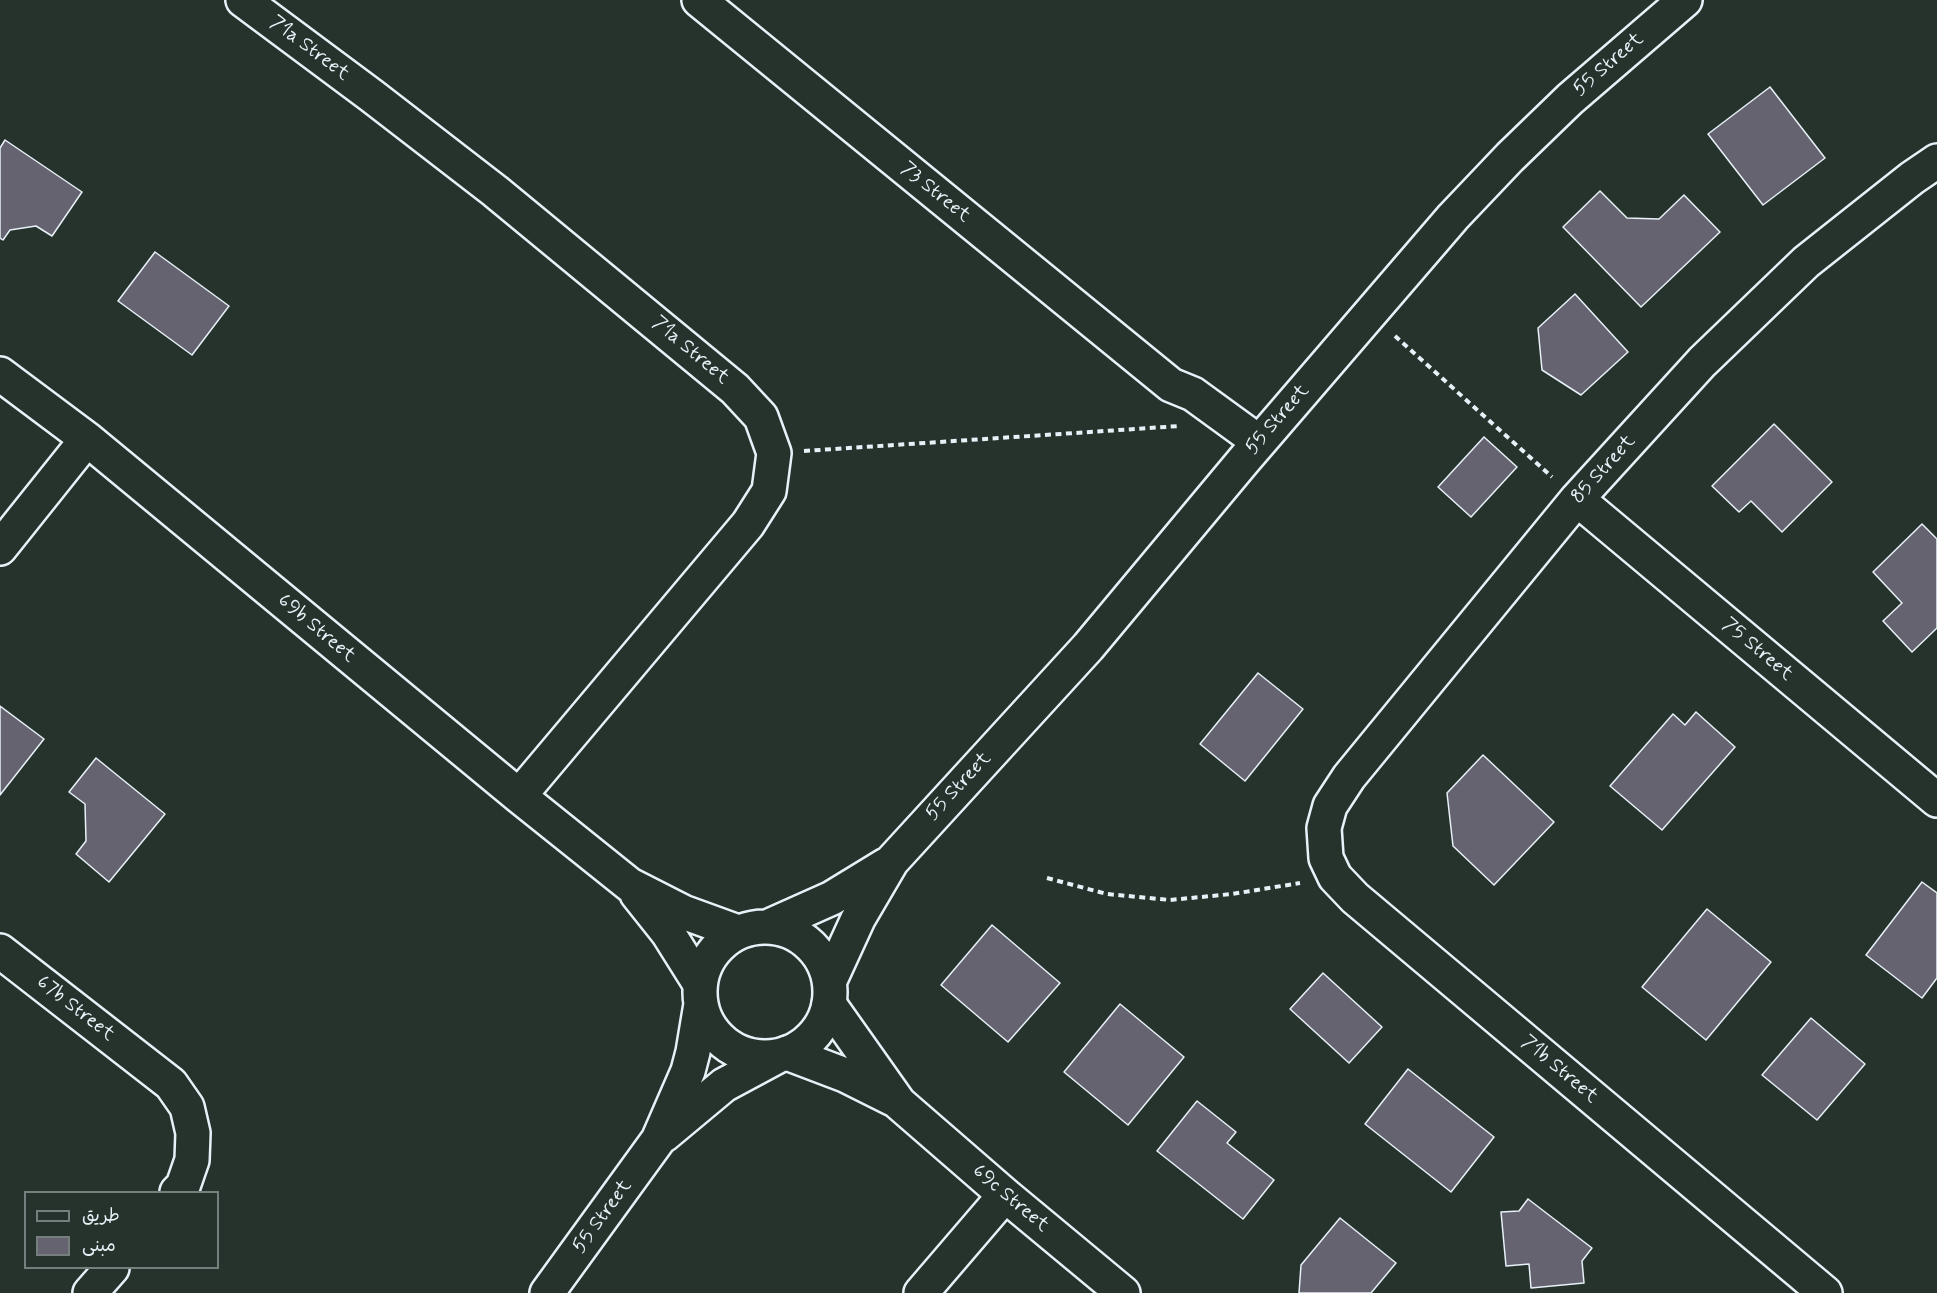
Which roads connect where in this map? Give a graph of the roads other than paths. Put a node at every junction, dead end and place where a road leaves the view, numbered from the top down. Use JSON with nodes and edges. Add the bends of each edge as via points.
{"nodes":[{"id":1,"x":243,"y":0,"type":"edge"},
{"id":2,"x":699,"y":0,"type":"edge"},
{"id":3,"x":1684,"y":0,"type":"edge"},
{"id":4,"x":1937,"y":161,"type":"edge"},
{"id":5,"x":0,"y":374,"type":"edge"},
{"id":6,"x":1171,"y":386,"type":"junction"},
{"id":7,"x":87,"y":440,"type":"junction"},
{"id":8,"x":1252,"y":451,"type":"junction"},
{"id":9,"x":1577,"y":499,"type":"junction"},
{"id":10,"x":0,"y":548,"type":"edge"},
{"id":11,"x":1931,"y":785,"type":"edge"},
{"id":12,"x":519,"y":796,"type":"junction"},
{"id":13,"x":1324,"y":828,"type":"joint"},
{"id":14,"x":892,"y":861,"type":"junction"},
{"id":15,"x":630,"y":885,"type":"junction"},
{"id":16,"x":753,"y":930,"type":"junction"},
{"id":17,"x":0,"y":951,"type":"edge"},
{"id":18,"x":829,"y":992,"type":"junction"},
{"id":19,"x":701,"y":994,"type":"junction"},
{"id":20,"x":783,"y":1054,"type":"junction"},
{"id":21,"x":899,"y":1102,"type":"junction"},
{"id":22,"x":658,"y":1140,"type":"junction"},
{"id":23,"x":178,"y":1191,"type":"edge"},
{"id":24,"x":1005,"y":1195,"type":"junction"},
{"id":25,"x":111,"y":1269,"type":"edge"},
{"id":26,"x":90,"y":1293,"type":"edge"},
{"id":27,"x":547,"y":1293,"type":"edge"},
{"id":28,"x":921,"y":1293,"type":"edge"},
{"id":29,"x":1123,"y":1293,"type":"edge"},
{"id":30,"x":1825,"y":1293,"type":"edge"}],
"edges":[{"from":1,"to":12,"type":"street","name":"71a Street","via":[[495,191],[735,389],[761,417],[774,453],[769,491],[748,524]]},
{"from":2,"to":6,"type":"street","name":"73 Street"},
{"from":3,"to":8,"type":"street","name":"55 Street","via":[[1510,157],[1453,217]]},
{"from":4,"to":9,"type":"street","name":"85 Street","via":[[1806,262],[1702,362]]},
{"from":5,"to":7,"type":"street","name":"69b Street"},
{"from":6,"to":8,"type":"street","name":"73 Street","via":[[1193,394]]},
{"from":6,"to":8,"type":"street","name":"73 Street","via":[[1182,405],[1203,424]]},
{"from":7,"to":10,"type":"street"},
{"from":7,"to":12,"type":"street","name":"69b Street"},
{"from":8,"to":14,"type":"street","name":"55 Street","via":[[1088,647]]},
{"from":9,"to":11,"type":"street","name":"75 Street"},
{"from":9,"to":13,"type":"street","name":"85 Street","via":[[1349,777],[1330,806]]},
{"from":12,"to":15,"type":"street","name":"69b Street"},
{"from":13,"to":30,"type":"street","name":"71b Street","via":[[1326,858],[1335,877],[1364,906]]},
{"from":14,"to":16,"type":"street","name":"55 Street","via":[[832,898]]},
{"from":14,"to":18,"type":"street","name":"55 Street","via":[[858,919]]},
{"from":15,"to":16,"type":"street","name":"69b Street","via":[[683,912]]},
{"from":15,"to":19,"type":"street","name":"69b Street","via":[[668,933]]},
{"from":16,"to":18,"type":"street","via":[[789,931],[807,942],[822,959]]},
{"from":16,"to":19,"type":"street","via":[[720,945],[707,963]]},
{"from":17,"to":23,"type":"street","name":"67b Street","via":[[171,1084],[187,1107],[194,1133],[192,1160]]},
{"from":18,"to":20,"type":"street","via":[[821,1025],[807,1042]]},
{"from":18,"to":21,"type":"street","name":"69c Street"},
{"from":19,"to":20,"type":"street","via":[[708,1023],[721,1039],[738,1051],[757,1056]]},
{"from":19,"to":22,"type":"street","name":"55 Street","via":[[688,1071]]},
{"from":20,"to":21,"type":"street","name":"69c Street","via":[[845,1075]]},
{"from":20,"to":22,"type":"street","name":"55 Street","via":[[724,1085]]},
{"from":21,"to":24,"type":"street","name":"69c Street"},
{"from":22,"to":27,"type":"street","name":"55 Street"},
{"from":24,"to":28,"type":"street"},
{"from":24,"to":29,"type":"street","name":"69c Street"},
{"from":25,"to":26,"type":"street"}]}
